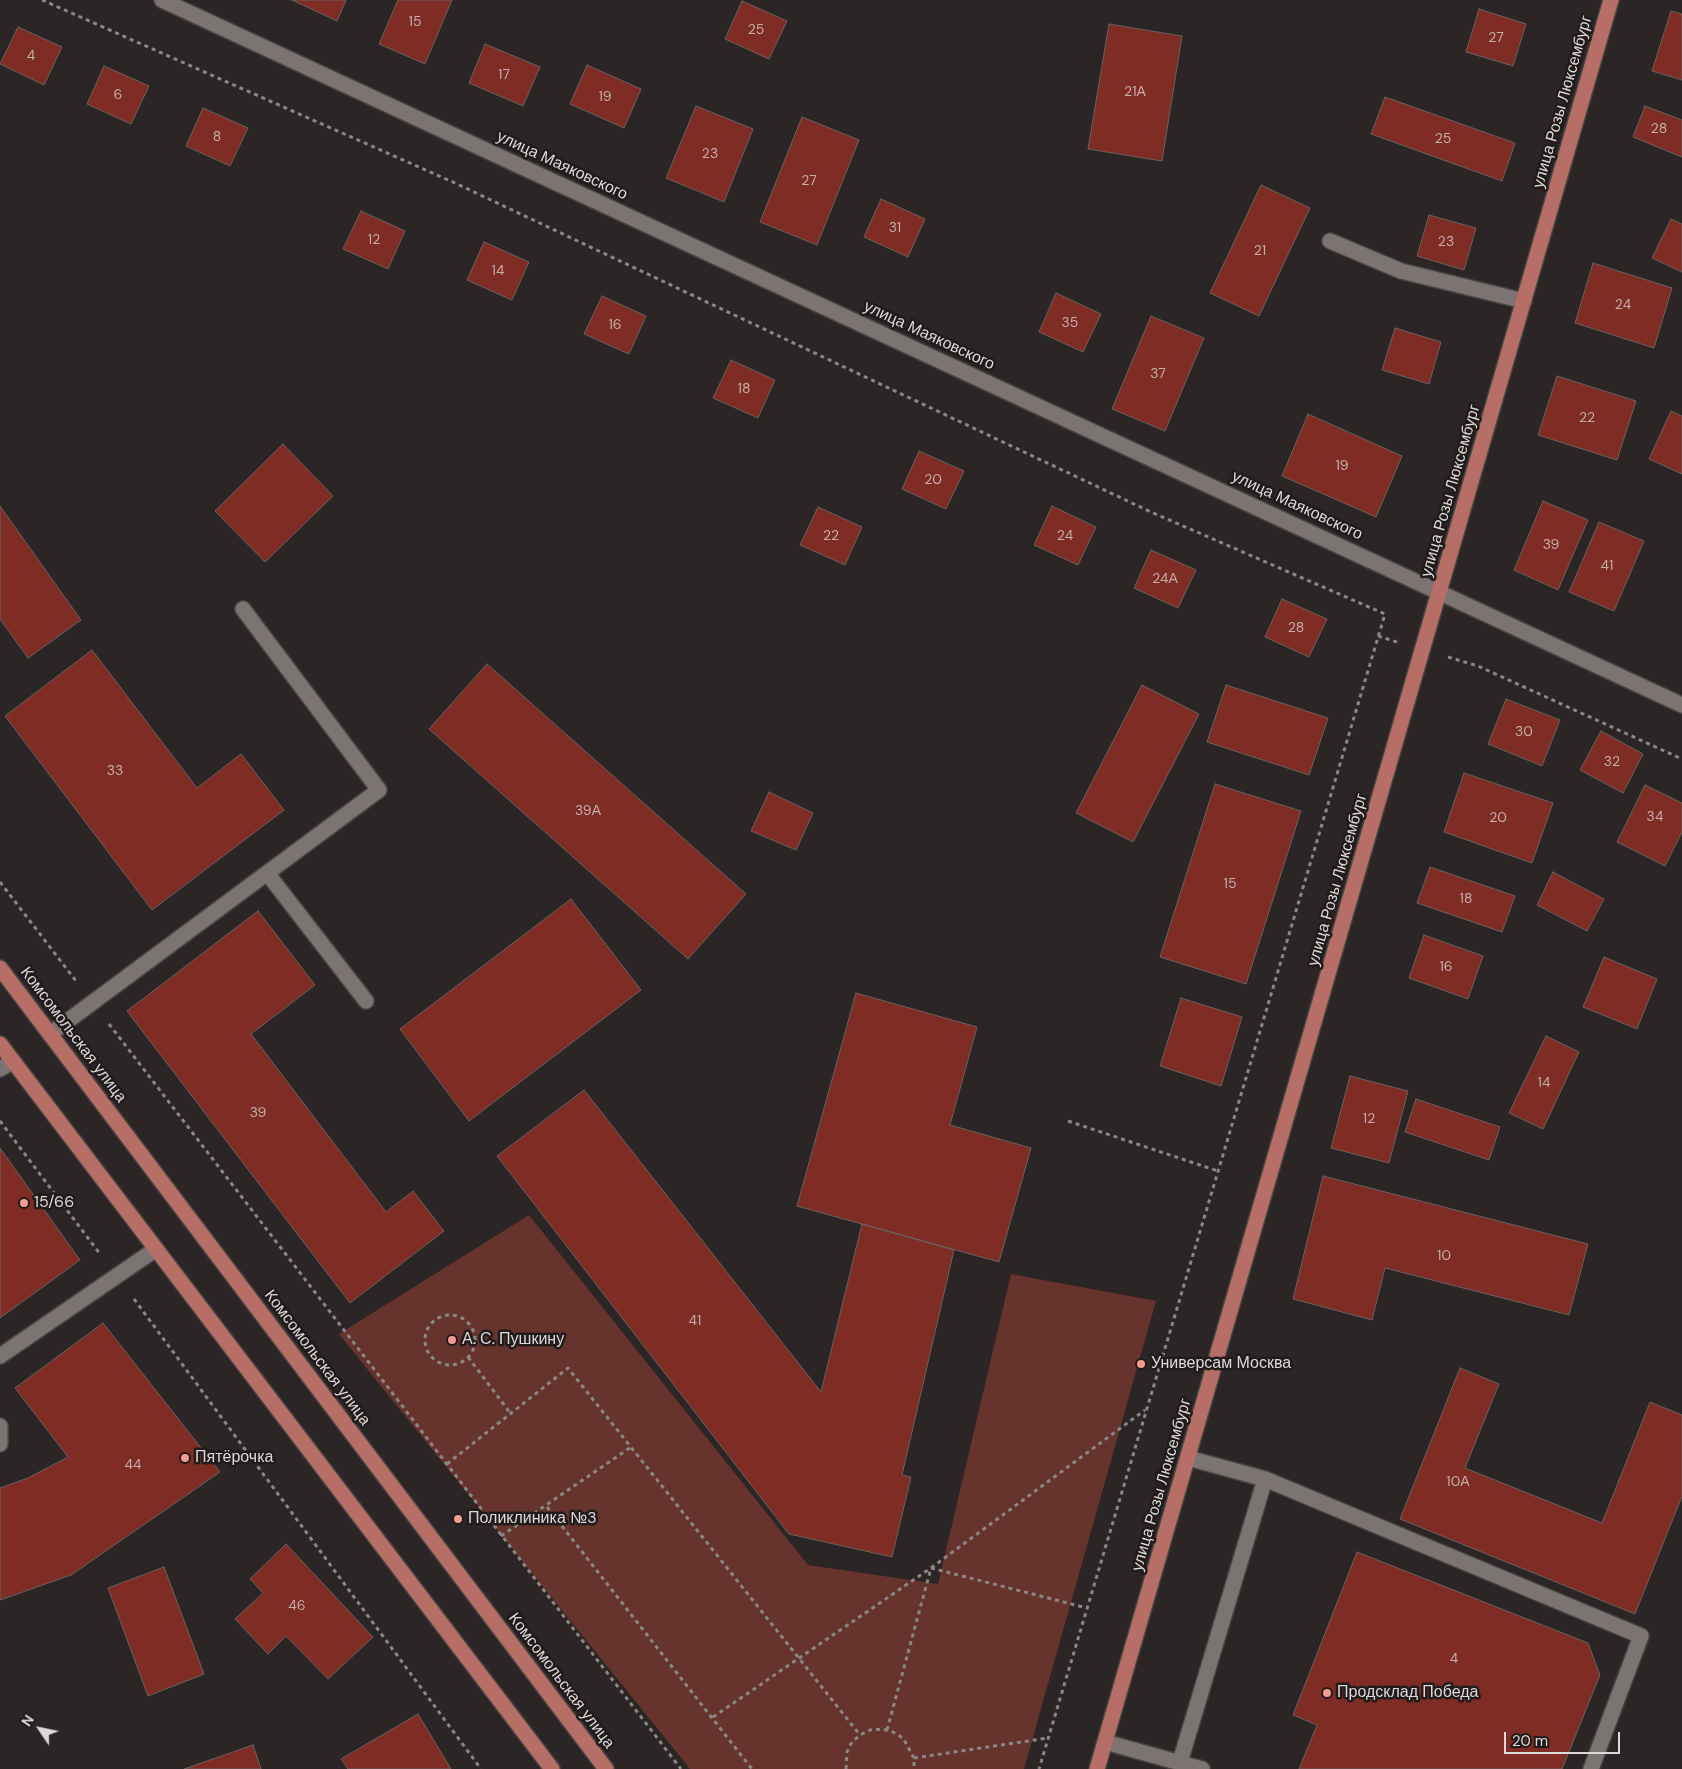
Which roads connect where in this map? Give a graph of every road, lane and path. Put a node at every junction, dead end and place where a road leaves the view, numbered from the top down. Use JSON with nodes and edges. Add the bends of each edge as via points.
{"nodes":[{"id":1,"x":42,"y":0,"type":"edge"},
{"id":2,"x":162,"y":0,"type":"edge"},
{"id":3,"x":1611,"y":0,"type":"edge"},
{"id":4,"x":1330,"y":241,"type":"dead end"},
{"id":5,"x":1524,"y":301,"type":"junction"},
{"id":6,"x":1440,"y":592,"type":"junction"},
{"id":7,"x":243,"y":609,"type":"dead end"},
{"id":8,"x":1478,"y":666,"type":"dead end"},
{"id":9,"x":1682,"y":705,"type":"edge"},
{"id":10,"x":1682,"y":759,"type":"edge"},
{"id":11,"x":267,"y":873,"type":"junction"},
{"id":12,"x":0,"y":882,"type":"edge"},
{"id":13,"x":0,"y":968,"type":"edge"},
{"id":14,"x":366,"y":1000,"type":"dead end"},
{"id":15,"x":93,"y":1003,"type":"junction"},
{"id":16,"x":50,"y":1034,"type":"junction"},
{"id":17,"x":0,"y":1044,"type":"edge"},
{"id":18,"x":6,"y":1065,"type":"edge"},
{"id":19,"x":1068,"y":1120,"type":"dead end"},
{"id":20,"x":0,"y":1121,"type":"edge"},
{"id":21,"x":1218,"y":1171,"type":"junction"},
{"id":22,"x":156,"y":1249,"type":"junction"},
{"id":23,"x":117,"y":1276,"type":"junction"},
{"id":24,"x":0,"y":1356,"type":"edge"},
{"id":25,"x":468,"y":1358,"type":"junction"},
{"id":26,"x":1146,"y":1410,"type":"junction"},
{"id":27,"x":511,"y":1414,"type":"junction"},
{"id":28,"x":0,"y":1426,"type":"edge"},
{"id":29,"x":0,"y":1444,"type":"edge"},
{"id":30,"x":631,"y":1447,"type":"junction"},
{"id":31,"x":1188,"y":1458,"type":"junction"},
{"id":32,"x":447,"y":1464,"type":"junction"},
{"id":33,"x":1265,"y":1479,"type":"junction"},
{"id":34,"x":547,"y":1507,"type":"junction"},
{"id":35,"x":501,"y":1536,"type":"junction"},
{"id":36,"x":931,"y":1568,"type":"junction"},
{"id":37,"x":1087,"y":1608,"type":"junction"},
{"id":38,"x":800,"y":1658,"type":"junction"},
{"id":39,"x":713,"y":1717,"type":"junction"},
{"id":40,"x":887,"y":1730,"type":"junction"},
{"id":41,"x":860,"y":1735,"type":"junction"},
{"id":42,"x":1048,"y":1738,"type":"junction"},
{"id":43,"x":1105,"y":1742,"type":"junction"},
{"id":44,"x":914,"y":1758,"type":"junction"},
{"id":45,"x":1180,"y":1762,"type":"junction"},
{"id":46,"x":481,"y":1769,"type":"edge"},
{"id":47,"x":552,"y":1769,"type":"edge"},
{"id":48,"x":606,"y":1769,"type":"edge"},
{"id":49,"x":681,"y":1769,"type":"edge"},
{"id":50,"x":752,"y":1769,"type":"edge"},
{"id":51,"x":846,"y":1769,"type":"edge"},
{"id":52,"x":914,"y":1769,"type":"edge"},
{"id":53,"x":1039,"y":1769,"type":"edge"},
{"id":54,"x":1097,"y":1769,"type":"edge"},
{"id":55,"x":1202,"y":1769,"type":"edge"},
{"id":56,"x":1591,"y":1769,"type":"edge"}],
"edges":[{"from":1,"to":21,"type":"path","via":[[455,183],[1151,512],[1385,614]]},
{"from":2,"to":6,"type":"street","name":"улица Маяковского"},
{"from":3,"to":5,"type":"main road","name":"улица Розы Люксембург"},
{"from":4,"to":5,"type":"street","via":[[1402,271]]},
{"from":5,"to":6,"type":"main road","name":"улица Розы Люксембург"},
{"from":6,"to":9,"type":"street","name":"улица Маяковского"},
{"from":6,"to":31,"type":"main road","name":"улица Розы Люксембург"},
{"from":7,"to":11,"type":"street","via":[[379,790]]},
{"from":8,"to":10,"type":"path"},
{"from":11,"to":14,"type":"street"},
{"from":11,"to":15,"type":"street"},
{"from":12,"to":15,"type":"path"},
{"from":13,"to":16,"type":"main road","name":"Комсомольская улица"},
{"from":15,"to":16,"type":"street"},
{"from":15,"to":32,"type":"path"},
{"from":16,"to":48,"type":"main road","name":"Комсомольская улица"},
{"from":17,"to":18,"type":"main road"},
{"from":18,"to":22,"type":"main road"},
{"from":19,"to":21,"type":"path"},
{"from":20,"to":23,"type":"path"},
{"from":21,"to":26,"type":"path"},
{"from":22,"to":23,"type":"street"},
{"from":22,"to":47,"type":"main road"},
{"from":23,"to":24,"type":"street"},
{"from":23,"to":46,"type":"path"},
{"from":25,"to":25,"type":"path","via":[[447,1366],[432,1358],[424,1344],[427,1328],[432,1322],[446,1315],[469,1322],[475,1338]]},
{"from":25,"to":27,"type":"path"},
{"from":26,"to":36,"type":"path"},
{"from":26,"to":37,"type":"path"},
{"from":27,"to":30,"type":"path","via":[[568,1368]]},
{"from":27,"to":32,"type":"path"},
{"from":28,"to":29,"type":"street"},
{"from":30,"to":34,"type":"path"},
{"from":30,"to":38,"type":"path"},
{"from":31,"to":33,"type":"street"},
{"from":31,"to":43,"type":"main road","name":"улица Розы Люксембург"},
{"from":32,"to":35,"type":"path"},
{"from":33,"to":45,"type":"street"},
{"from":33,"to":56,"type":"street","via":[[1641,1636]]},
{"from":34,"to":35,"type":"path"},
{"from":34,"to":39,"type":"path"},
{"from":35,"to":49,"type":"path"},
{"from":36,"to":37,"type":"path"},
{"from":36,"to":38,"type":"path"},
{"from":36,"to":40,"type":"path"},
{"from":37,"to":42,"type":"path"},
{"from":38,"to":39,"type":"path"},
{"from":38,"to":41,"type":"path"},
{"from":39,"to":50,"type":"path"},
{"from":40,"to":41,"type":"path","via":[[870,1730]]},
{"from":40,"to":44,"type":"path","via":[[903,1738]]},
{"from":41,"to":51,"type":"path","via":[[847,1752]]},
{"from":42,"to":44,"type":"path"},
{"from":42,"to":53,"type":"path"},
{"from":43,"to":45,"type":"street"},
{"from":43,"to":54,"type":"main road","name":"улица Розы Люксембург"},
{"from":44,"to":52,"type":"path"},
{"from":45,"to":55,"type":"street"}]}
